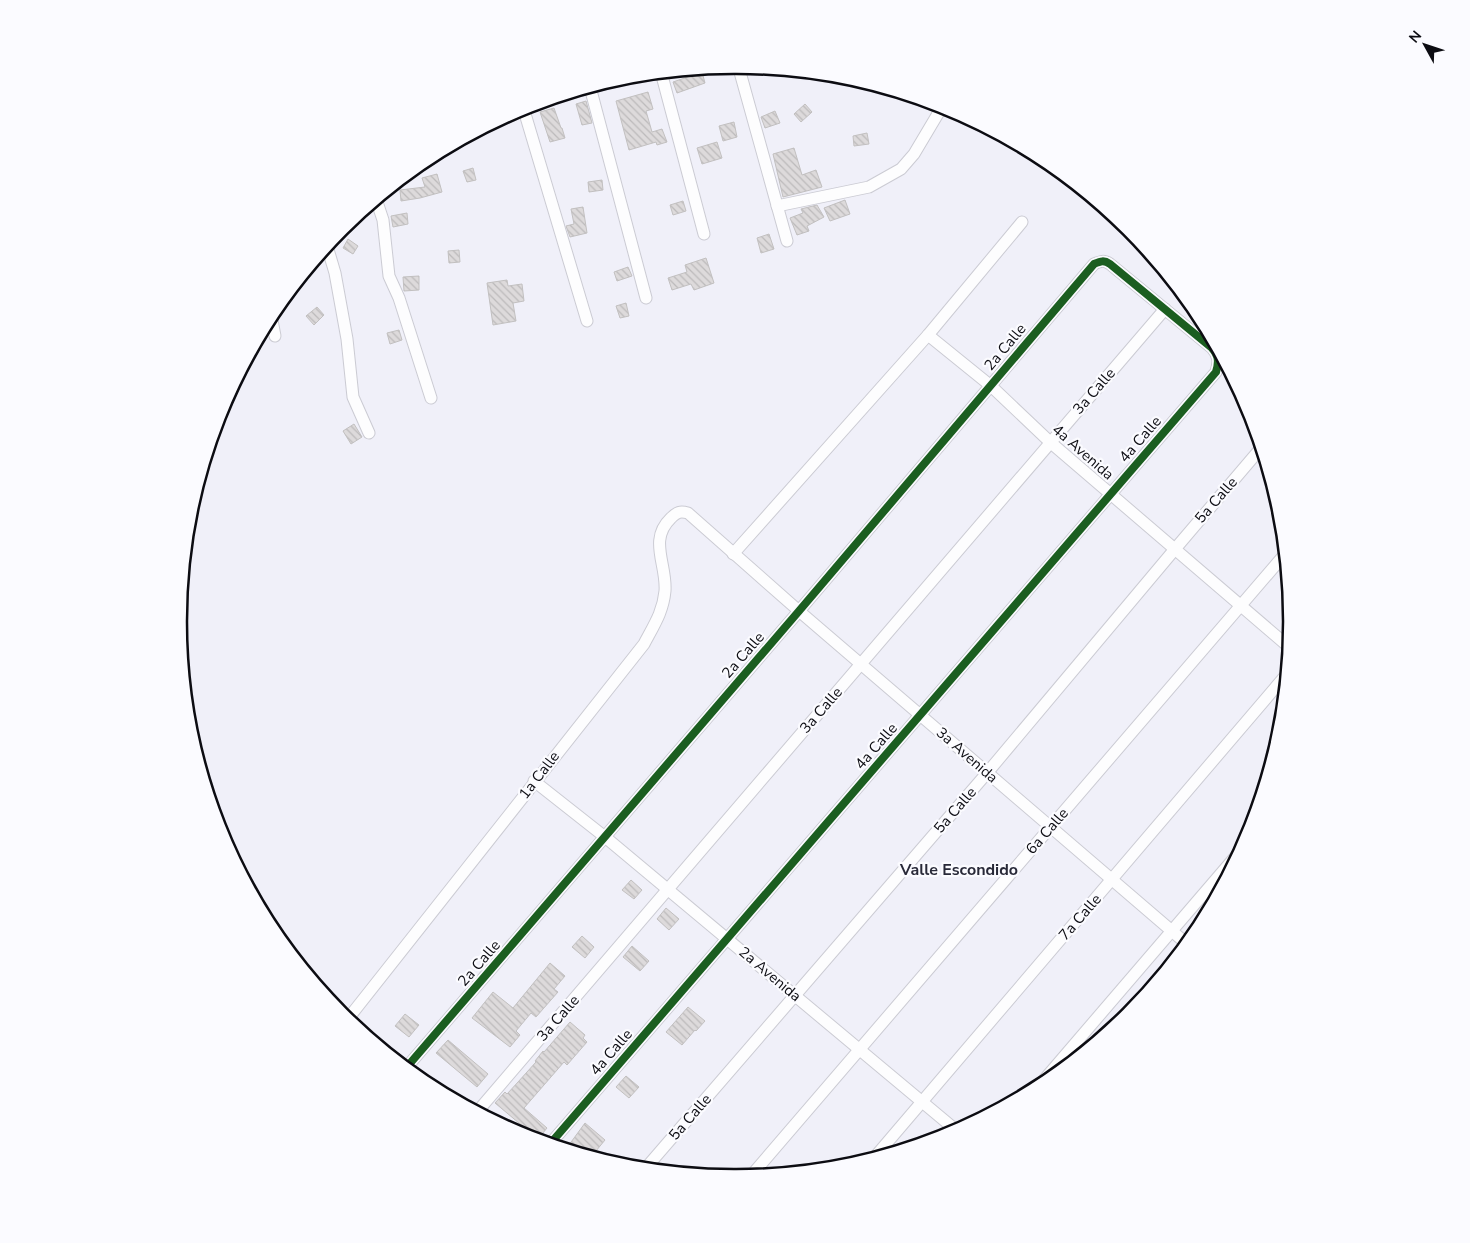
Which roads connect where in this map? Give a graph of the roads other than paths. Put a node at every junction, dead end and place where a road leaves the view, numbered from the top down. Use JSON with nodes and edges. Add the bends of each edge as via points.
{"nodes":[{"id":1,"x":741,"y":74,"type":"edge"},
{"id":2,"x":663,"y":78,"type":"edge"},
{"id":3,"x":589,"y":93,"type":"edge"},
{"id":4,"x":939,"y":113,"type":"edge"},
{"id":5,"x":525,"y":115,"type":"edge"},
{"id":6,"x":378,"y":206,"type":"edge"},
{"id":7,"x":777,"y":206,"type":"junction"},
{"id":8,"x":1022,"y":222,"type":"dead end"},
{"id":9,"x":704,"y":234,"type":"dead end"},
{"id":10,"x":787,"y":241,"type":"dead end"},
{"id":11,"x":329,"y":254,"type":"edge"},
{"id":12,"x":646,"y":298,"type":"dead end"},
{"id":13,"x":1164,"y":309,"type":"junction"},
{"id":14,"x":587,"y":321,"type":"dead end"},
{"id":15,"x":273,"y":328,"type":"edge"},
{"id":16,"x":928,"y":335,"type":"junction"},
{"id":17,"x":275,"y":336,"type":"dead end"},
{"id":18,"x":1206,"y":343,"type":"edge"},
{"id":19,"x":1218,"y":365,"type":"edge"},
{"id":20,"x":991,"y":386,"type":"junction"},
{"id":21,"x":431,"y":398,"type":"dead end"},
{"id":22,"x":368,"y":433,"type":"dead end"},
{"id":23,"x":1050,"y":442,"type":"junction"},
{"id":24,"x":1256,"y":453,"type":"edge"},
{"id":25,"x":1111,"y":494,"type":"junction"},
{"id":26,"x":677,"y":513,"type":"joint"},
{"id":27,"x":1175,"y":549,"type":"junction"},
{"id":28,"x":733,"y":554,"type":"junction"},
{"id":29,"x":1279,"y":561,"type":"edge"},
{"id":30,"x":1241,"y":606,"type":"junction"},
{"id":31,"x":799,"y":611,"type":"junction"},
{"id":32,"x":1282,"y":641,"type":"edge"},
{"id":33,"x":861,"y":664,"type":"junction"},
{"id":34,"x":1279,"y":683,"type":"edge"},
{"id":35,"x":921,"y":715,"type":"junction"},
{"id":36,"x":987,"y":773,"type":"junction"},
{"id":37,"x":534,"y":781,"type":"junction"},
{"id":38,"x":1050,"y":827,"type":"junction"},
{"id":39,"x":605,"y":837,"type":"junction"},
{"id":40,"x":1220,"y":874,"type":"edge"},
{"id":41,"x":1112,"y":880,"type":"junction"},
{"id":42,"x":668,"y":890,"type":"junction"},
{"id":43,"x":1172,"y":931,"type":"junction"},
{"id":44,"x":728,"y":939,"type":"junction"},
{"id":45,"x":1181,"y":939,"type":"edge"},
{"id":46,"x":795,"y":996,"type":"junction"},
{"id":47,"x":352,"y":1013,"type":"edge"},
{"id":48,"x":859,"y":1049,"type":"junction"},
{"id":49,"x":411,"y":1063,"type":"edge"},
{"id":50,"x":1059,"y":1063,"type":"edge"},
{"id":51,"x":922,"y":1102,"type":"junction"},
{"id":52,"x":482,"y":1107,"type":"edge"},
{"id":53,"x":950,"y":1125,"type":"edge"},
{"id":54,"x":555,"y":1139,"type":"edge"},
{"id":55,"x":881,"y":1150,"type":"edge"},
{"id":56,"x":650,"y":1163,"type":"edge"},
{"id":57,"x":757,"y":1168,"type":"edge"}],
"edges":[{"from":1,"to":7,"type":"street"},
{"from":2,"to":9,"type":"street"},
{"from":3,"to":12,"type":"street"},
{"from":4,"to":7,"type":"street","via":[[901,169],[868,187]]},
{"from":5,"to":14,"type":"street"},
{"from":6,"to":21,"type":"street","via":[[389,276]]},
{"from":7,"to":10,"type":"street"},
{"from":8,"to":16,"type":"street"},
{"from":11,"to":22,"type":"street","via":[[347,339],[354,397]]},
{"from":13,"to":18,"type":"street","name":"4a Calle"},
{"from":13,"to":20,"type":"street","name":"2a Calle","via":[[1110,264],[1100,261],[1094,264]]},
{"from":13,"to":23,"type":"street","name":"3a Calle"},
{"from":15,"to":17,"type":"street"},
{"from":16,"to":20,"type":"street","name":"4a Avenida"},
{"from":16,"to":28,"type":"street"},
{"from":19,"to":25,"type":"street","name":"4a Calle","via":[[1216,372]]},
{"from":20,"to":23,"type":"street","name":"4a Avenida"},
{"from":20,"to":31,"type":"street","name":"2a Calle"},
{"from":23,"to":25,"type":"street","name":"4a Avenida"},
{"from":23,"to":33,"type":"street","name":"3a Calle"},
{"from":24,"to":27,"type":"street","name":"5a Calle"},
{"from":25,"to":27,"type":"street","name":"4a Avenida"},
{"from":25,"to":35,"type":"street","name":"4a Calle"},
{"from":26,"to":28,"type":"street","name":"3a Avenida","via":[[688,514]]},
{"from":26,"to":37,"type":"street","name":"1a Calle","via":[[662,526],[659,542],[665,589],[661,615],[644,644]]},
{"from":27,"to":30,"type":"street","name":"4a Avenida"},
{"from":27,"to":36,"type":"street","name":"5a Calle"},
{"from":28,"to":31,"type":"street","name":"3a Avenida"},
{"from":29,"to":30,"type":"street","name":"6a Calle"},
{"from":30,"to":32,"type":"street","name":"4a Avenida"},
{"from":30,"to":38,"type":"street","name":"6a Calle"},
{"from":31,"to":33,"type":"street","name":"3a Avenida"},
{"from":31,"to":39,"type":"street","name":"2a Calle"},
{"from":33,"to":35,"type":"street","name":"3a Avenida"},
{"from":33,"to":42,"type":"street","name":"3a Calle"},
{"from":34,"to":41,"type":"street","name":"7a Calle"},
{"from":35,"to":36,"type":"street","name":"3a Avenida"},
{"from":35,"to":44,"type":"street","name":"4a Calle"},
{"from":36,"to":38,"type":"street","name":"3a Avenida"},
{"from":36,"to":46,"type":"street","name":"5a Calle"},
{"from":37,"to":39,"type":"street","name":"2a Avenida"},
{"from":37,"to":47,"type":"street","name":"1a Calle"},
{"from":38,"to":41,"type":"street","name":"3a Avenida"},
{"from":38,"to":48,"type":"street","name":"6a Calle"},
{"from":39,"to":42,"type":"street","name":"2a Avenida"},
{"from":39,"to":49,"type":"street","name":"2a Calle"},
{"from":40,"to":43,"type":"street"},
{"from":41,"to":43,"type":"street","name":"3a Avenida"},
{"from":41,"to":51,"type":"street","name":"7a Calle"},
{"from":42,"to":44,"type":"street","name":"2a Avenida"},
{"from":42,"to":52,"type":"street","name":"3a Calle"},
{"from":43,"to":45,"type":"street","name":"3a Avenida"},
{"from":43,"to":50,"type":"street"},
{"from":44,"to":46,"type":"street","name":"2a Avenida"},
{"from":44,"to":54,"type":"street","name":"4a Calle"},
{"from":46,"to":48,"type":"street","name":"2a Avenida"},
{"from":46,"to":56,"type":"street","name":"5a Calle"},
{"from":48,"to":51,"type":"street","name":"2a Avenida"},
{"from":48,"to":57,"type":"street","name":"6a Calle"},
{"from":51,"to":53,"type":"street","name":"2a Avenida"},
{"from":51,"to":55,"type":"street","name":"7a Calle"}]}
